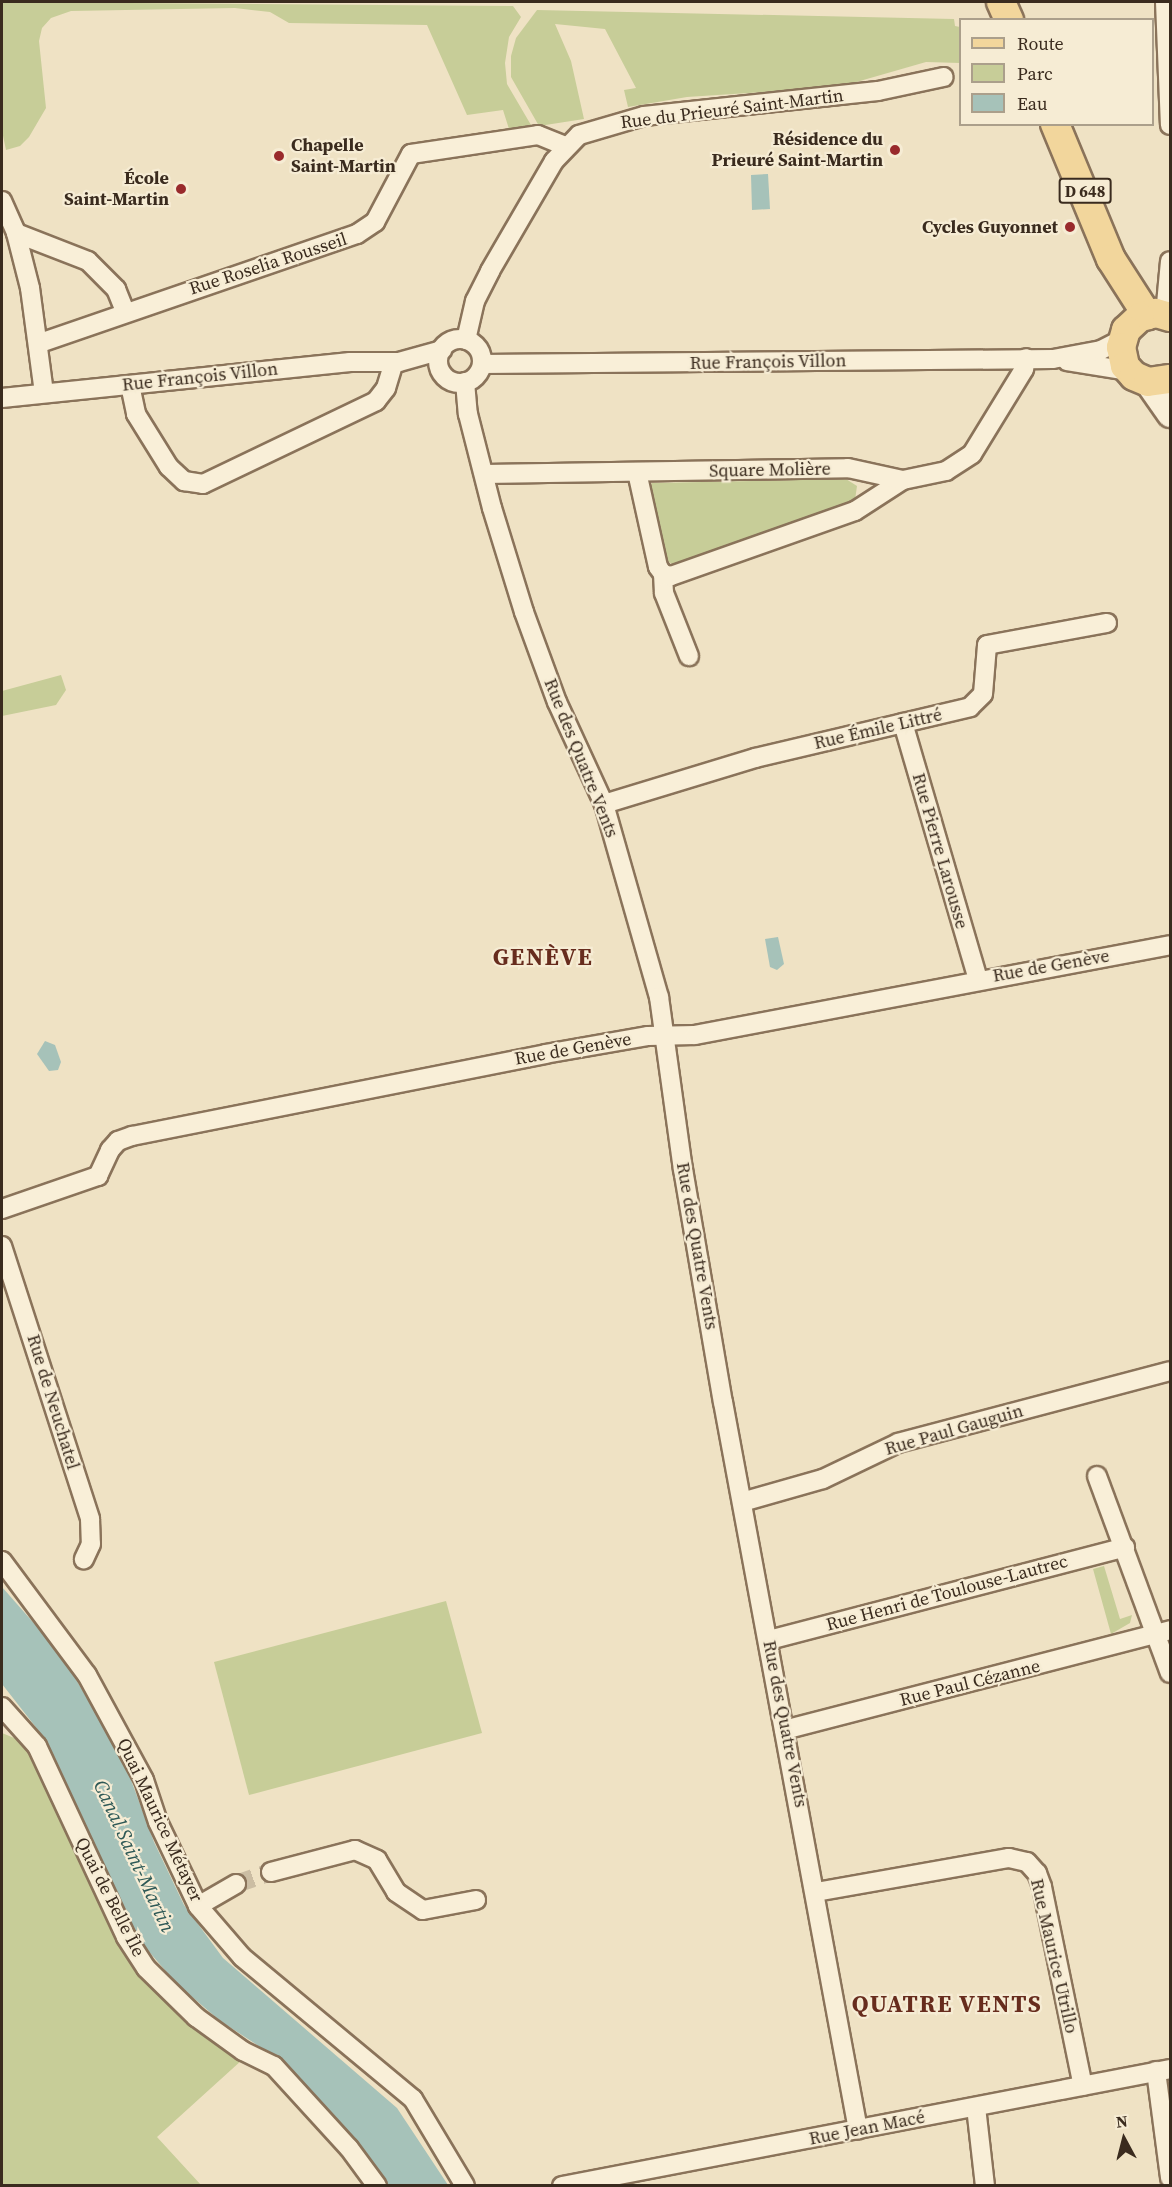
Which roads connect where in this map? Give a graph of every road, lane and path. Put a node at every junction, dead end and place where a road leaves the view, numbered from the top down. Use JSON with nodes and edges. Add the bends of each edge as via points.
{"nodes":[{"id":1,"x":1001,"y":2,"type":"edge"},
{"id":2,"x":1165,"y":2,"type":"edge"},
{"id":3,"x":1008,"y":18,"type":"edge"},
{"id":4,"x":944,"y":77,"type":"dead end"},
{"id":5,"x":1170,"y":125,"type":"edge"},
{"id":6,"x":1056,"y":126,"type":"edge"},
{"id":7,"x":565,"y":146,"type":"junction"},
{"id":8,"x":2,"y":201,"type":"edge"},
{"id":9,"x":16,"y":233,"type":"junction"},
{"id":10,"x":1170,"y":261,"type":"edge"},
{"id":11,"x":125,"y":311,"type":"junction"},
{"id":12,"x":1146,"y":323,"type":"edge"},
{"id":13,"x":466,"y":340,"type":"junction"},
{"id":14,"x":40,"y":343,"type":"junction"},
{"id":15,"x":442,"y":350,"type":"junction"},
{"id":16,"x":1026,"y":358,"type":"junction"},
{"id":17,"x":1053,"y":359,"type":"junction"},
{"id":18,"x":397,"y":362,"type":"junction"},
{"id":19,"x":482,"y":364,"type":"junction"},
{"id":20,"x":444,"y":376,"type":"junction"},
{"id":21,"x":1149,"y":377,"type":"edge"},
{"id":22,"x":465,"y":382,"type":"junction"},
{"id":23,"x":130,"y":385,"type":"junction"},
{"id":24,"x":44,"y":393,"type":"junction"},
{"id":25,"x":2,"y":398,"type":"edge"},
{"id":26,"x":1170,"y":414,"type":"edge"},
{"id":27,"x":637,"y":472,"type":"junction"},
{"id":28,"x":484,"y":474,"type":"junction"},
{"id":29,"x":903,"y":480,"type":"junction"},
{"id":30,"x":663,"y":574,"type":"junction"},
{"id":31,"x":1107,"y":623,"type":"dead end"},
{"id":32,"x":689,"y":656,"type":"dead end"},
{"id":33,"x":903,"y":723,"type":"junction"},
{"id":34,"x":604,"y":804,"type":"junction"},
{"id":35,"x":1170,"y":945,"type":"edge"},
{"id":36,"x":978,"y":980,"type":"junction"},
{"id":37,"x":664,"y":1035,"type":"junction"},
{"id":38,"x":2,"y":1209,"type":"edge"},
{"id":39,"x":2,"y":1246,"type":"edge"},
{"id":40,"x":1170,"y":1371,"type":"edge"},
{"id":41,"x":1097,"y":1476,"type":"dead end"},
{"id":42,"x":742,"y":1502,"type":"junction"},
{"id":43,"x":1125,"y":1547,"type":"junction"},
{"id":44,"x":84,"y":1559,"type":"dead end"},
{"id":45,"x":2,"y":1561,"type":"edge"},
{"id":46,"x":1163,"y":1633,"type":"edge"},
{"id":47,"x":769,"y":1640,"type":"junction"},
{"id":48,"x":1170,"y":1673,"type":"edge"},
{"id":49,"x":2,"y":1707,"type":"edge"},
{"id":50,"x":784,"y":1730,"type":"junction"},
{"id":51,"x":271,"y":1872,"type":"tunnel mouth"},
{"id":52,"x":236,"y":1884,"type":"tunnel mouth"},
{"id":53,"x":816,"y":1892,"type":"junction"},
{"id":54,"x":476,"y":1900,"type":"dead end"},
{"id":55,"x":198,"y":1906,"type":"junction"},
{"id":56,"x":1163,"y":2070,"type":"edge"},
{"id":57,"x":1083,"y":2086,"type":"junction"},
{"id":58,"x":976,"y":2107,"type":"junction"},
{"id":59,"x":858,"y":2130,"type":"junction"},
{"id":60,"x":1170,"y":2178,"type":"edge"},
{"id":61,"x":377,"y":2186,"type":"edge"},
{"id":62,"x":465,"y":2186,"type":"edge"},
{"id":63,"x":562,"y":2186,"type":"edge"},
{"id":64,"x":985,"y":2186,"type":"edge"}],
"edges":[{"from":1,"to":3,"type":"main road"},
{"from":2,"to":5,"type":"street"},
{"from":4,"to":7,"type":"street","name":"Rue du Prieuré Saint-Martin","via":[[878,91],[644,116],[593,129]]},
{"from":6,"to":12,"type":"main road","number":"D 648","via":[[1111,259]]},
{"from":7,"to":11,"type":"street","name":"Rue Roselia Rousseil","via":[[538,135],[411,154],[375,222],[357,234]]},
{"from":7,"to":13,"type":"street","name":"Rue du Prieuré Saint-Martin","via":[[479,290]]},
{"from":8,"to":9,"type":"street"},
{"from":9,"to":11,"type":"street","via":[[88,261],[116,289]]},
{"from":9,"to":14,"type":"street"},
{"from":10,"to":12,"type":"street"},
{"from":11,"to":14,"type":"street","name":"Rue Roselia Rousseil"},
{"from":12,"to":17,"type":"street","name":"Rue François Villon","via":[[1094,352]]},
{"from":12,"to":21,"type":"main road","via":[[1121,353]]},
{"from":13,"to":15,"type":"street","via":[[455,340]]},
{"from":13,"to":19,"type":"street","via":[[478,349]]},
{"from":14,"to":24,"type":"street"},
{"from":15,"to":18,"type":"street","name":"Rue François Villon"},
{"from":15,"to":20,"type":"street","via":[[439,363]]},
{"from":16,"to":17,"type":"street","name":"Rue François Villon"},
{"from":16,"to":19,"type":"street","name":"Rue François Villon"},
{"from":16,"to":29,"type":"street","name":"Square Molière","via":[[1024,369],[972,454],[946,471]]},
{"from":17,"to":21,"type":"street","name":"Rue François Villon"},
{"from":18,"to":20,"type":"street","name":"Rue François Villon"},
{"from":18,"to":23,"type":"street","name":"Rue François Villon","via":[[350,362]]},
{"from":18,"to":23,"type":"street","via":[[376,401],[203,484],[184,481],[169,467],[136,414]]},
{"from":19,"to":22,"type":"street","via":[[474,378]]},
{"from":20,"to":22,"type":"street"},
{"from":21,"to":26,"type":"main road"},
{"from":22,"to":28,"type":"street","name":"Rue des Quatre Vents","via":[[468,414]]},
{"from":23,"to":24,"type":"street","name":"Rue François Villon"},
{"from":24,"to":25,"type":"street","name":"Rue François Villon"},
{"from":27,"to":28,"type":"street","name":"Square Molière"},
{"from":27,"to":29,"type":"street","name":"Square Molière","via":[[848,468]]},
{"from":27,"to":30,"type":"street"},
{"from":28,"to":34,"type":"street","name":"Rue des Quatre Vents","via":[[524,612],[557,702]]},
{"from":29,"to":30,"type":"street","name":"Square Molière","via":[[855,511],[680,575]]},
{"from":30,"to":32,"type":"street","via":[[664,593]]},
{"from":31,"to":33,"type":"street","name":"Rue Émile Littré","via":[[987,645],[983,694],[970,707]]},
{"from":33,"to":34,"type":"street","name":"Rue Émile Littré","via":[[755,758]]},
{"from":33,"to":36,"type":"street","name":"Rue Pierre Larousse"},
{"from":34,"to":37,"type":"street","name":"Rue des Quatre Vents","via":[[658,997]]},
{"from":35,"to":36,"type":"street","name":"Rue de Genève"},
{"from":36,"to":37,"type":"street","name":"Rue de Genève","via":[[695,1035]]},
{"from":37,"to":38,"type":"street","name":"Rue de Genève","via":[[544,1054],[132,1136],[118,1141],[110,1150],[98,1176]]},
{"from":37,"to":42,"type":"street","name":"Rue des Quatre Vents","via":[[683,1169]]},
{"from":39,"to":44,"type":"street","name":"Rue de Neuchatel","via":[[90,1519],[91,1544]]},
{"from":40,"to":42,"type":"street","name":"Rue Paul Gauguin","via":[[898,1443],[813,1483]]},
{"from":41,"to":43,"type":"street"},
{"from":42,"to":47,"type":"street","name":"Rue des Quatre Vents"},
{"from":43,"to":46,"type":"street"},
{"from":43,"to":47,"type":"street","name":"Rue Henri de Toulouse-Lautrec"},
{"from":45,"to":55,"type":"street","name":"Quai Maurice Métayer","via":[[87,1675],[140,1771],[158,1822]]},
{"from":46,"to":48,"type":"street"},
{"from":46,"to":50,"type":"street","name":"Rue Paul Cézanne"},
{"from":47,"to":50,"type":"street","name":"Rue des Quatre Vents"},
{"from":49,"to":61,"type":"street","name":"Quai de Belle Île","via":[[37,1746],[126,1937],[146,1968],[196,2017],[243,2051],[274,2066],[349,2148]]},
{"from":50,"to":53,"type":"street","name":"Rue des Quatre Vents"},
{"from":51,"to":54,"type":"street","via":[[355,1850],[377,1860],[396,1892],[423,1910]]},
{"from":52,"to":55,"type":"street"},
{"from":53,"to":57,"type":"street","name":"Rue Maurice Utrillo","via":[[1009,1858],[1027,1862],[1042,1887]]},
{"from":53,"to":59,"type":"street","name":"Rue des Quatre Vents","via":[[836,2023]]},
{"from":55,"to":62,"type":"street","name":"Quai Maurice Métayer","via":[[242,1957],[413,2099]]},
{"from":56,"to":57,"type":"street","name":"Rue Jean Macé"},
{"from":56,"to":60,"type":"street"},
{"from":57,"to":58,"type":"street","name":"Rue Jean Macé"},
{"from":58,"to":59,"type":"street","name":"Rue Jean Macé"},
{"from":58,"to":64,"type":"street"},
{"from":59,"to":63,"type":"street","name":"Rue Jean Macé"}]}
